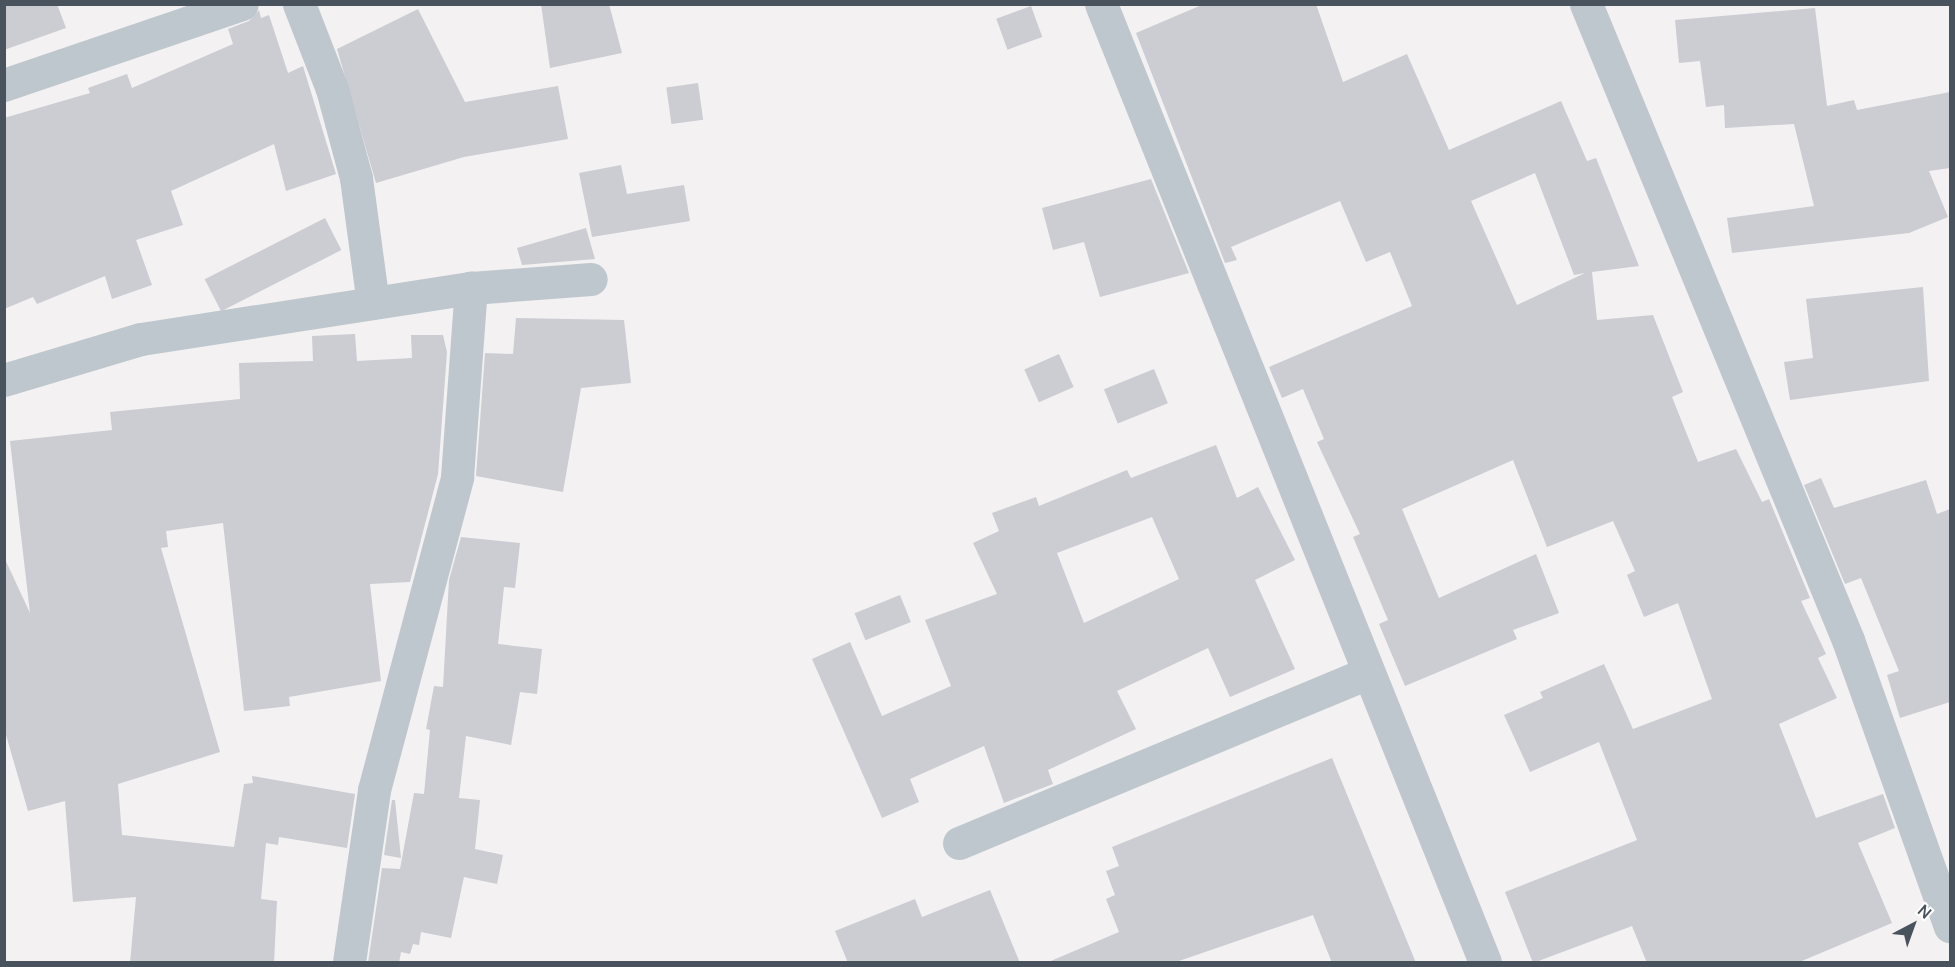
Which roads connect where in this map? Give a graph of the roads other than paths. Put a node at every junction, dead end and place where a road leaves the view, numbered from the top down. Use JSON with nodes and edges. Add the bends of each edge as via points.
{"nodes":[{"id":1,"x":242,"y":4,"type":"edge"},
{"id":2,"x":299,"y":4,"type":"edge"},
{"id":3,"x":1101,"y":4,"type":"edge"},
{"id":4,"x":1586,"y":4,"type":"edge"},
{"id":5,"x":4,"y":85,"type":"edge"},
{"id":6,"x":591,"y":279,"type":"dead end"},
{"id":7,"x":471,"y":288,"type":"junction"},
{"id":8,"x":373,"y":303,"type":"junction"},
{"id":9,"x":4,"y":380,"type":"edge"},
{"id":10,"x":1365,"y":674,"type":"junction"},
{"id":11,"x":959,"y":843,"type":"dead end"},
{"id":12,"x":1950,"y":926,"type":"edge"},
{"id":13,"x":349,"y":963,"type":"edge"},
{"id":14,"x":1485,"y":963,"type":"edge"}],
"edges":[{"from":1,"to":5,"type":"street"},
{"from":2,"to":8,"type":"street","via":[[332,89],[356,178]]},
{"from":3,"to":10,"type":"street"},
{"from":4,"to":12,"type":"street","via":[[1848,640]]},
{"from":6,"to":7,"type":"street"},
{"from":7,"to":8,"type":"street"},
{"from":7,"to":13,"type":"street","via":[[457,477],[374,790]]},
{"from":8,"to":9,"type":"street","via":[[141,339]]},
{"from":10,"to":11,"type":"street"},
{"from":10,"to":14,"type":"street"}]}
